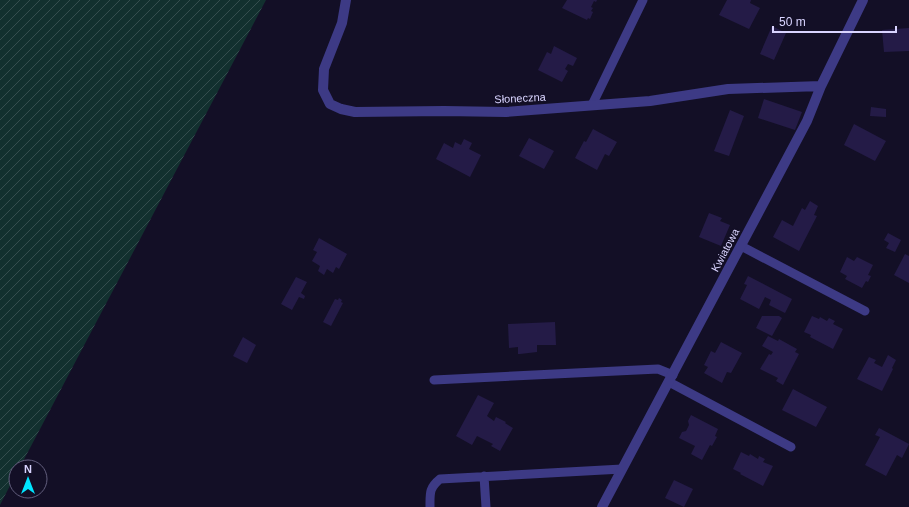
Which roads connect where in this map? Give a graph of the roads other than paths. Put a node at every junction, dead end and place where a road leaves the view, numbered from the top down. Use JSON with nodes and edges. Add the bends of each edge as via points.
{"nodes":[{"id":1,"x":346,"y":0,"type":"edge"},
{"id":2,"x":643,"y":0,"type":"edge"},
{"id":3,"x":863,"y":0,"type":"edge"},
{"id":4,"x":822,"y":86,"type":"junction"},
{"id":5,"x":592,"y":105,"type":"junction"},
{"id":6,"x":741,"y":246,"type":"junction"},
{"id":7,"x":865,"y":311,"type":"dead end"},
{"id":8,"x":671,"y":379,"type":"junction"},
{"id":9,"x":434,"y":380,"type":"dead end"},
{"id":10,"x":791,"y":447,"type":"dead end"},
{"id":11,"x":622,"y":469,"type":"junction"},
{"id":12,"x":484,"y":476,"type":"junction"},
{"id":13,"x":430,"y":507,"type":"edge"},
{"id":14,"x":486,"y":507,"type":"edge"},
{"id":15,"x":602,"y":507,"type":"edge"}],
"edges":[{"from":1,"to":5,"type":"street","name":"Słoneczna","via":[[342,23],[323,77],[323,90],[330,104],[341,109],[355,112],[506,112]]},
{"from":2,"to":5,"type":"lane"},
{"from":3,"to":4,"type":"street","name":"Kwiatowa"},
{"from":4,"to":5,"type":"street","name":"Słoneczna","via":[[728,89],[650,101]]},
{"from":4,"to":6,"type":"street","name":"Kwiatowa","via":[[807,121]]},
{"from":6,"to":7,"type":"lane"},
{"from":6,"to":8,"type":"street","name":"Kwiatowa"},
{"from":8,"to":9,"type":"lane","via":[[658,369]]},
{"from":8,"to":10,"type":"lane"},
{"from":8,"to":11,"type":"street","name":"Kwiatowa"},
{"from":11,"to":12,"type":"lane"},
{"from":11,"to":15,"type":"street","name":"Kwiatowa"},
{"from":12,"to":13,"type":"lane","via":[[440,479],[433,485],[430,493]]},
{"from":12,"to":14,"type":"lane"}]}
